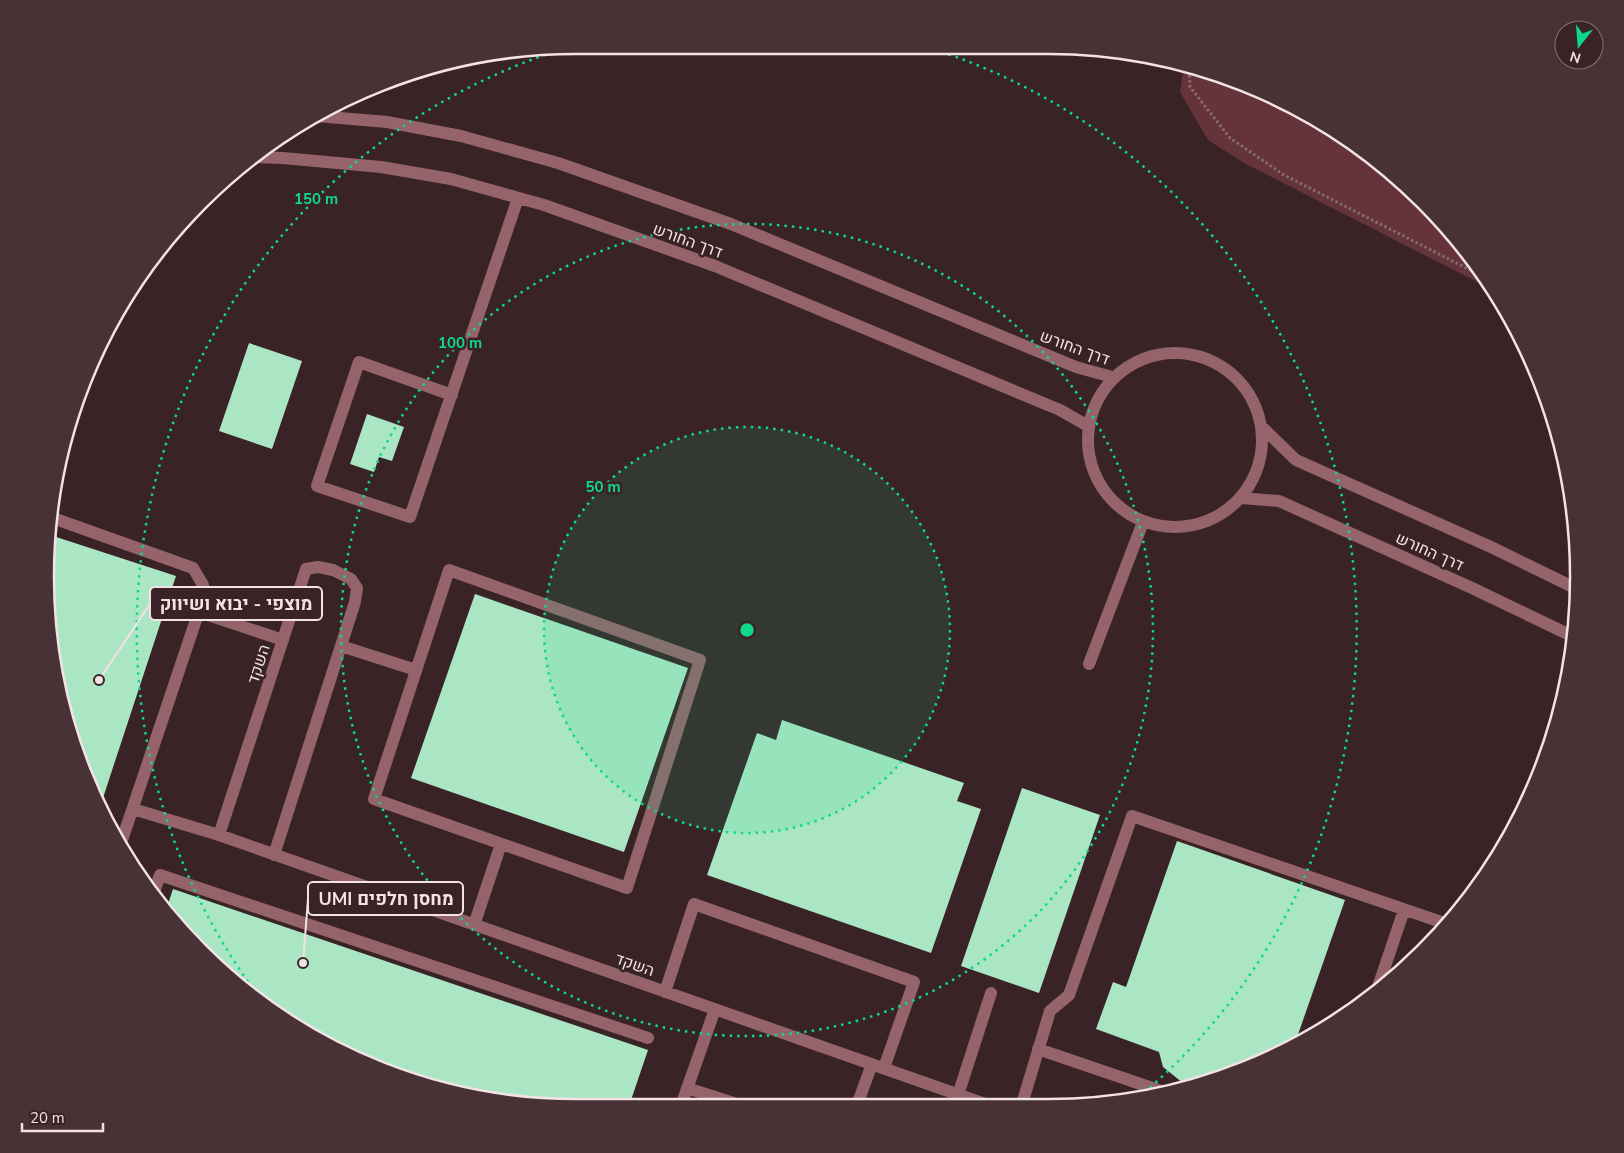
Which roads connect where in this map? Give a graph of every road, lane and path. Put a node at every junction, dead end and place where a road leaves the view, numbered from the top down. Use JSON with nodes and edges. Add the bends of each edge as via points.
{"nodes":[{"id":1,"x":1189,"y":74,"type":"edge"},
{"id":2,"x":328,"y":117,"type":"edge"},
{"id":3,"x":265,"y":157,"type":"edge"},
{"id":4,"x":518,"y":198,"type":"junction"},
{"id":5,"x":1471,"y":270,"type":"edge"},
{"id":6,"x":1112,"y":377,"type":"junction"},
{"id":7,"x":452,"y":395,"type":"junction"},
{"id":8,"x":1088,"y":426,"type":"junction"},
{"id":9,"x":1262,"y":427,"type":"junction"},
{"id":10,"x":1241,"y":498,"type":"junction"},
{"id":11,"x":57,"y":519,"type":"edge"},
{"id":12,"x":1143,"y":522,"type":"junction"},
{"id":13,"x":1570,"y":585,"type":"edge"},
{"id":14,"x":199,"y":612,"type":"junction"},
{"id":15,"x":1567,"y":634,"type":"edge"},
{"id":16,"x":283,"y":640,"type":"junction"},
{"id":17,"x":341,"y":646,"type":"junction"},
{"id":18,"x":1089,"y":664,"type":"dead end"},
{"id":19,"x":416,"y":670,"type":"junction"},
{"id":20,"x":133,"y":809,"type":"junction"},
{"id":21,"x":219,"y":835,"type":"junction"},
{"id":22,"x":123,"y":837,"type":"edge"},
{"id":23,"x":501,"y":844,"type":"junction"},
{"id":24,"x":274,"y":855,"type":"junction"},
{"id":25,"x":156,"y":887,"type":"edge"},
{"id":26,"x":1404,"y":910,"type":"junction"},
{"id":27,"x":1440,"y":922,"type":"edge"},
{"id":28,"x":474,"y":925,"type":"junction"},
{"id":29,"x":1381,"y":979,"type":"edge"},
{"id":30,"x":665,"y":992,"type":"junction"},
{"id":31,"x":991,"y":992,"type":"dead end"},
{"id":32,"x":715,"y":1009,"type":"junction"},
{"id":33,"x":648,"y":1038,"type":"dead end"},
{"id":34,"x":1038,"y":1049,"type":"junction"},
{"id":35,"x":878,"y":1066,"type":"junction"},
{"id":36,"x":687,"y":1088,"type":"junction"},
{"id":37,"x":1153,"y":1088,"type":"edge"},
{"id":38,"x":958,"y":1095,"type":"junction"},
{"id":39,"x":683,"y":1099,"type":"edge"},
{"id":40,"x":721,"y":1099,"type":"edge"},
{"id":41,"x":860,"y":1099,"type":"edge"},
{"id":42,"x":970,"y":1099,"type":"edge"},
{"id":43,"x":1023,"y":1099,"type":"edge"}],
"edges":[{"from":1,"to":5,"type":"path","via":[[1190,87],[1230,138],[1284,175]]},
{"from":2,"to":6,"type":"street","name":"דרך החורש","via":[[387,122],[461,136],[558,163],[731,224],[1076,367]]},
{"from":3,"to":4,"type":"street","name":"דרך החורש","via":[[381,167],[450,179]]},
{"from":4,"to":7,"type":"street"},
{"from":4,"to":8,"type":"street","name":"דרך החורש","via":[[715,266],[1060,410]]},
{"from":6,"to":8,"type":"street","via":[[1096,400]]},
{"from":6,"to":9,"type":"street","via":[[1135,361],[1162,353],[1189,353],[1216,362],[1244,386],[1254,401]]},
{"from":7,"to":7,"type":"street","via":[[359,362],[317,486],[410,517]]},
{"from":8,"to":12,"type":"street","via":[[1088,456],[1098,483],[1118,507]]},
{"from":9,"to":10,"type":"street","via":[[1262,453],[1255,477]]},
{"from":9,"to":13,"type":"street","name":"דרך החורש","via":[[1296,460]]},
{"from":10,"to":12,"type":"street","via":[[1220,516],[1196,525],[1169,528]]},
{"from":10,"to":15,"type":"street","name":"דרך החורש","via":[[1279,501]]},
{"from":11,"to":14,"type":"street","via":[[193,568],[203,585]]},
{"from":12,"to":18,"type":"street"},
{"from":14,"to":16,"type":"street"},
{"from":14,"to":20,"type":"street"},
{"from":16,"to":17,"type":"street","name":"השקד","via":[[306,569],[318,567],[351,579],[356,588],[355,602]]},
{"from":16,"to":21,"type":"street","name":"השקד"},
{"from":17,"to":19,"type":"street"},
{"from":17,"to":24,"type":"street","name":"השקד"},
{"from":19,"to":23,"type":"street","via":[[374,799]]},
{"from":19,"to":23,"type":"street","via":[[449,570],[700,660],[627,888]]},
{"from":20,"to":21,"type":"street"},
{"from":20,"to":22,"type":"street"},
{"from":21,"to":24,"type":"street","name":"השקד"},
{"from":23,"to":28,"type":"street"},
{"from":24,"to":28,"type":"street","name":"השקד"},
{"from":25,"to":33,"type":"street","via":[[160,875]]},
{"from":26,"to":27,"type":"street"},
{"from":26,"to":29,"type":"street"},
{"from":26,"to":34,"type":"street","via":[[1132,816],[1069,995],[1050,1011]]},
{"from":28,"to":30,"type":"street","name":"השקד"},
{"from":30,"to":32,"type":"street","name":"השקד"},
{"from":30,"to":35,"type":"street","via":[[694,904],[914,982]]},
{"from":31,"to":38,"type":"street"},
{"from":32,"to":35,"type":"street","name":"השקד"},
{"from":32,"to":36,"type":"street"},
{"from":34,"to":37,"type":"street"},
{"from":34,"to":43,"type":"street"},
{"from":35,"to":38,"type":"street","name":"השקד"},
{"from":35,"to":41,"type":"street"},
{"from":36,"to":39,"type":"street"},
{"from":36,"to":40,"type":"street"},
{"from":38,"to":42,"type":"street","name":"השקד"}]}
